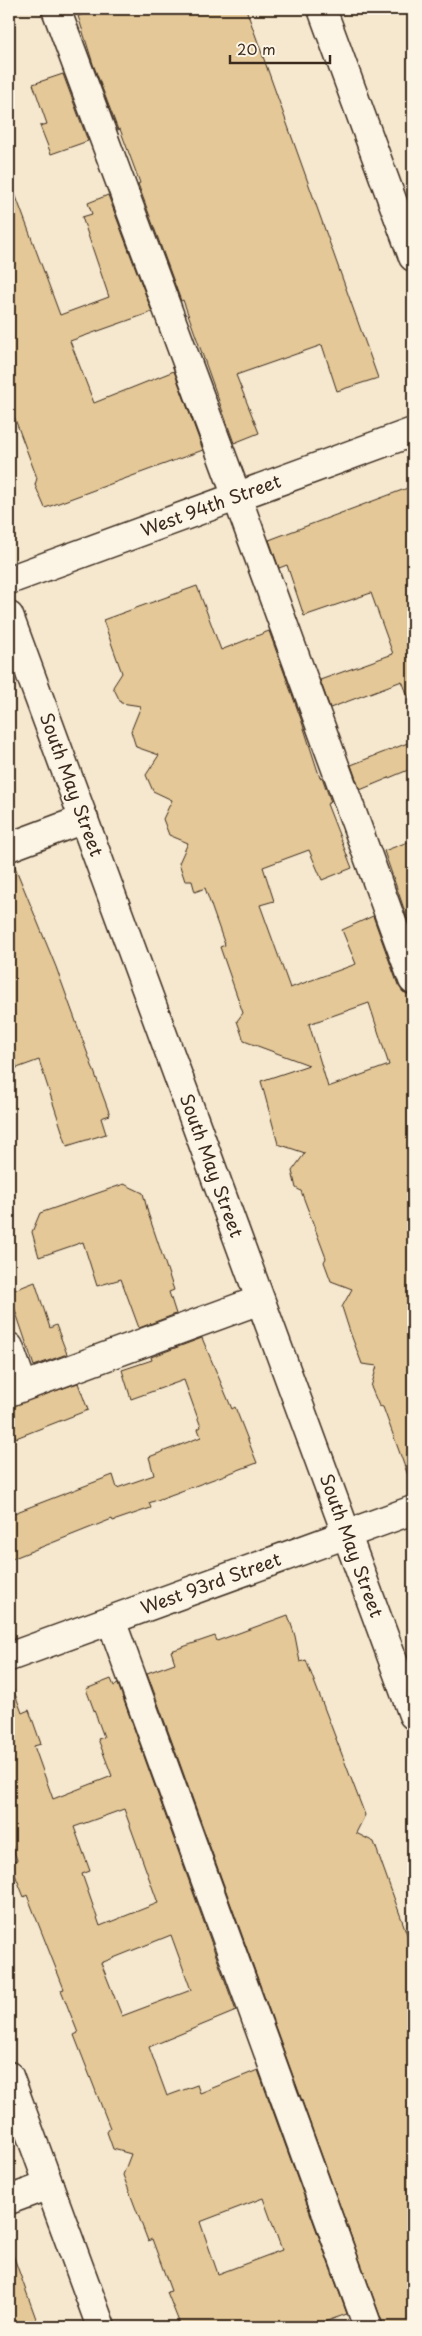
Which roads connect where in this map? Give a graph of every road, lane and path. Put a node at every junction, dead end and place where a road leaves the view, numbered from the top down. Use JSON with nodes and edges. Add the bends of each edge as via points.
{"nodes":[{"id":1,"x":56,"y":9,"type":"edge"},
{"id":2,"x":322,"y":9,"type":"edge"},
{"id":3,"x":413,"y":257,"type":"edge"},
{"id":4,"x":413,"y":432,"type":"edge"},
{"id":5,"x":237,"y":497,"type":"junction"},
{"id":6,"x":9,"y":580,"type":"edge"},
{"id":7,"x":9,"y":616,"type":"edge"},
{"id":8,"x":84,"y":819,"type":"junction"},
{"id":9,"x":9,"y":847,"type":"edge"},
{"id":10,"x":413,"y":980,"type":"edge"},
{"id":11,"x":260,"y":1300,"type":"junction"},
{"id":12,"x":9,"y":1347,"type":"edge"},
{"id":13,"x":16,"y":1389,"type":"edge"},
{"id":14,"x":413,"y":1510,"type":"edge"},
{"id":15,"x":347,"y":1535,"type":"junction"},
{"id":16,"x":110,"y":1620,"type":"junction"},
{"id":17,"x":9,"y":1658,"type":"edge"},
{"id":18,"x":413,"y":1716,"type":"edge"},
{"id":19,"x":9,"y":2076,"type":"edge"},
{"id":20,"x":49,"y":2185,"type":"junction"},
{"id":21,"x":9,"y":2200,"type":"edge"},
{"id":22,"x":101,"y":2327,"type":"edge"},
{"id":23,"x":368,"y":2327,"type":"edge"}],
"edges":[{"from":1,"to":5,"type":"street"},
{"from":2,"to":3,"type":"street"},
{"from":4,"to":5,"type":"street","name":"West 94th Street"},
{"from":5,"to":6,"type":"street","name":"West 94th Street"},
{"from":5,"to":10,"type":"street"},
{"from":7,"to":8,"type":"street","name":"South May Street"},
{"from":8,"to":9,"type":"street"},
{"from":8,"to":11,"type":"street","name":"South May Street"},
{"from":11,"to":13,"type":"street"},
{"from":11,"to":15,"type":"street","name":"South May Street"},
{"from":12,"to":13,"type":"street"},
{"from":14,"to":15,"type":"street","name":"West 93rd Street"},
{"from":15,"to":16,"type":"street","name":"West 93rd Street"},
{"from":15,"to":18,"type":"street","name":"South May Street"},
{"from":16,"to":17,"type":"street","name":"West 93rd Street"},
{"from":16,"to":23,"type":"street"},
{"from":19,"to":20,"type":"street"},
{"from":20,"to":21,"type":"street"},
{"from":20,"to":22,"type":"street"}]}
